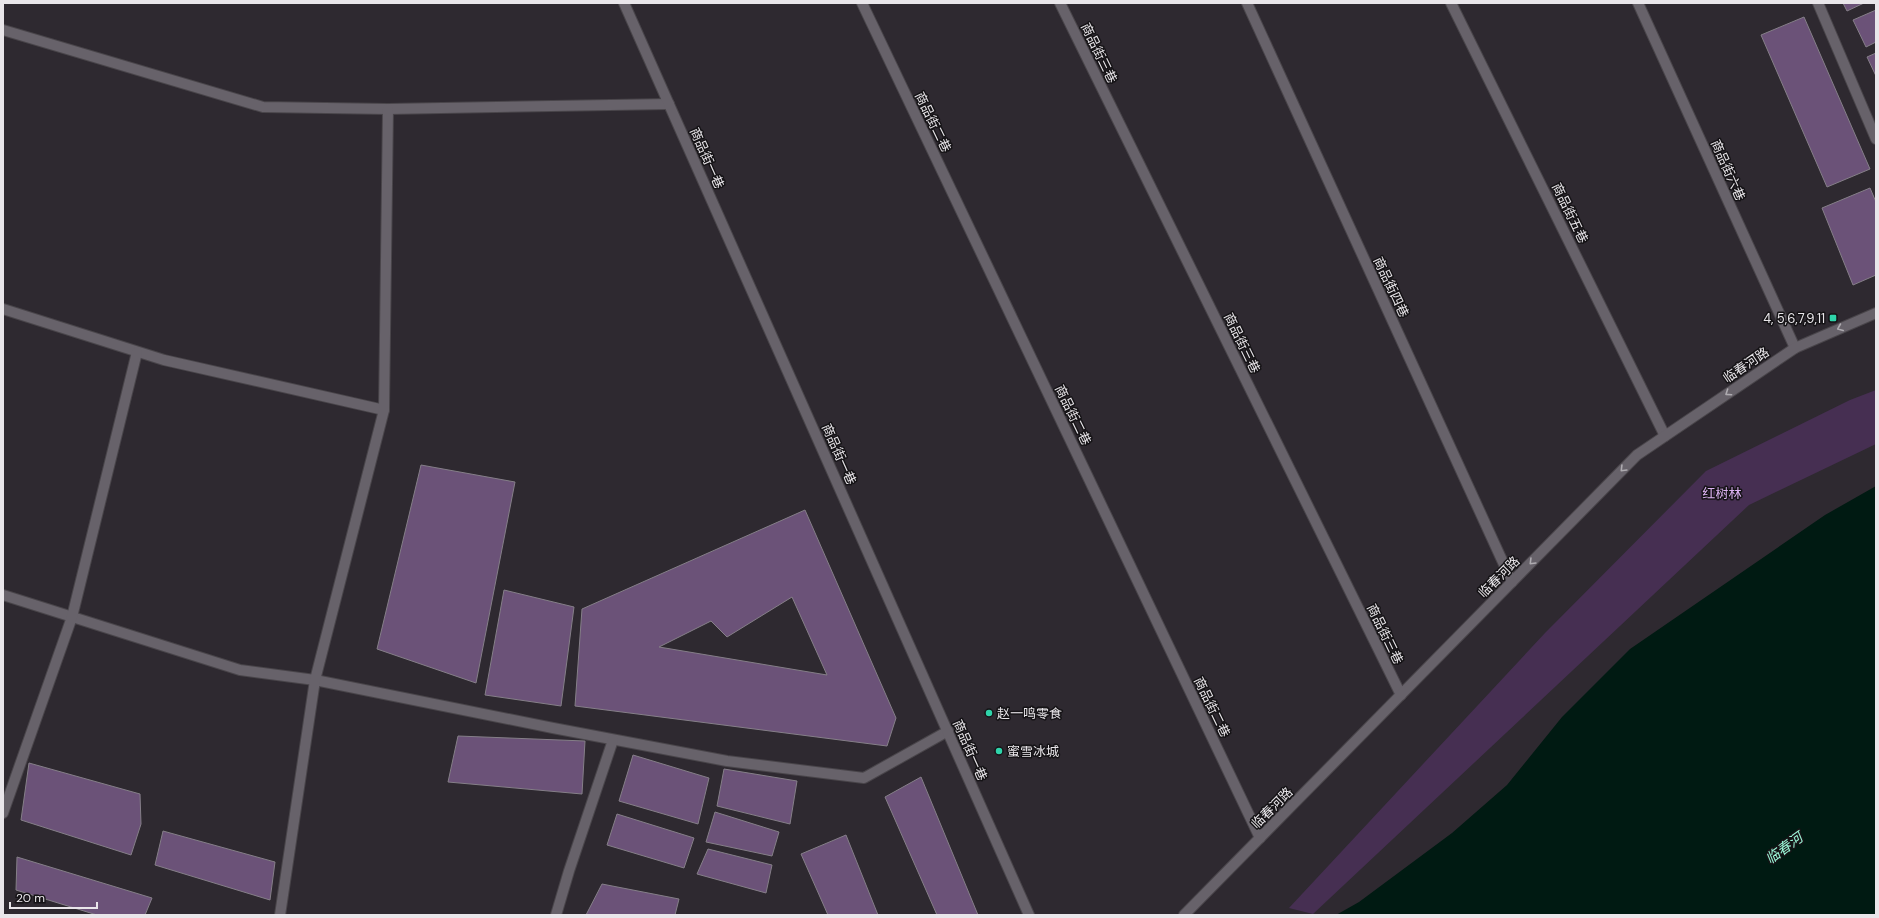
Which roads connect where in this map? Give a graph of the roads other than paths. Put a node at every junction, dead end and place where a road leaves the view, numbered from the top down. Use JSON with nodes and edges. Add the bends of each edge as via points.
{"nodes":[{"id":1,"x":624,"y":3,"type":"edge"},
{"id":2,"x":862,"y":3,"type":"edge"},
{"id":3,"x":1060,"y":3,"type":"edge"},
{"id":4,"x":1246,"y":3,"type":"edge"},
{"id":5,"x":1451,"y":3,"type":"edge"},
{"id":6,"x":1638,"y":3,"type":"edge"},
{"id":7,"x":1818,"y":3,"type":"edge"},
{"id":8,"x":3,"y":30,"type":"edge"},
{"id":9,"x":669,"y":104,"type":"junction"},
{"id":10,"x":388,"y":109,"type":"junction"},
{"id":11,"x":1876,"y":139,"type":"edge"},
{"id":12,"x":3,"y":309,"type":"edge"},
{"id":13,"x":1876,"y":313,"type":"edge"},
{"id":14,"x":1794,"y":348,"type":"junction"},
{"id":15,"x":137,"y":352,"type":"junction"},
{"id":16,"x":384,"y":410,"type":"junction"},
{"id":17,"x":1666,"y":436,"type":"junction"},
{"id":18,"x":1512,"y":582,"type":"junction"},
{"id":19,"x":3,"y":596,"type":"edge"},
{"id":20,"x":72,"y":617,"type":"junction"},
{"id":21,"x":315,"y":680,"type":"junction"},
{"id":22,"x":1401,"y":695,"type":"junction"},
{"id":23,"x":948,"y":731,"type":"junction"},
{"id":24,"x":613,"y":740,"type":"junction"},
{"id":25,"x":3,"y":813,"type":"edge"},
{"id":26,"x":1260,"y":838,"type":"junction"},
{"id":27,"x":280,"y":915,"type":"edge"},
{"id":28,"x":556,"y":915,"type":"edge"},
{"id":29,"x":1030,"y":915,"type":"edge"},
{"id":30,"x":1184,"y":915,"type":"edge"}],
"edges":[{"from":1,"to":9,"type":"street","name":"商品街一巷"},
{"from":2,"to":26,"type":"street","name":"商品街二巷"},
{"from":3,"to":22,"type":"street","name":"商品街三巷"},
{"from":4,"to":18,"type":"street","name":"商品街四巷"},
{"from":5,"to":17,"type":"street","name":"商品街五巷"},
{"from":6,"to":14,"type":"street","name":"商品街六巷"},
{"from":7,"to":11,"type":"street"},
{"from":8,"to":10,"type":"street","via":[[263,107]]},
{"from":9,"to":10,"type":"street"},
{"from":9,"to":23,"type":"street","name":"商品街一巷"},
{"from":10,"to":16,"type":"street"},
{"from":12,"to":15,"type":"street"},
{"from":13,"to":14,"type":"street","name":"临春河路","one_way":true},
{"from":14,"to":17,"type":"street","name":"临春河路","one_way":true},
{"from":15,"to":16,"type":"street"},
{"from":15,"to":20,"type":"street"},
{"from":16,"to":21,"type":"street"},
{"from":17,"to":18,"type":"street","name":"临春河路","one_way":true,"via":[[1637,455]]},
{"from":18,"to":22,"type":"street","name":"临春河路"},
{"from":19,"to":20,"type":"street"},
{"from":20,"to":21,"type":"street","via":[[240,670]]},
{"from":20,"to":25,"type":"street"},
{"from":21,"to":24,"type":"street"},
{"from":21,"to":27,"type":"street"},
{"from":22,"to":26,"type":"street","name":"临春河路"},
{"from":23,"to":24,"type":"street","via":[[864,778],[727,761]]},
{"from":23,"to":29,"type":"street","name":"商品街一巷"},
{"from":24,"to":28,"type":"street"},
{"from":26,"to":30,"type":"street","name":"临春河路"}]}
